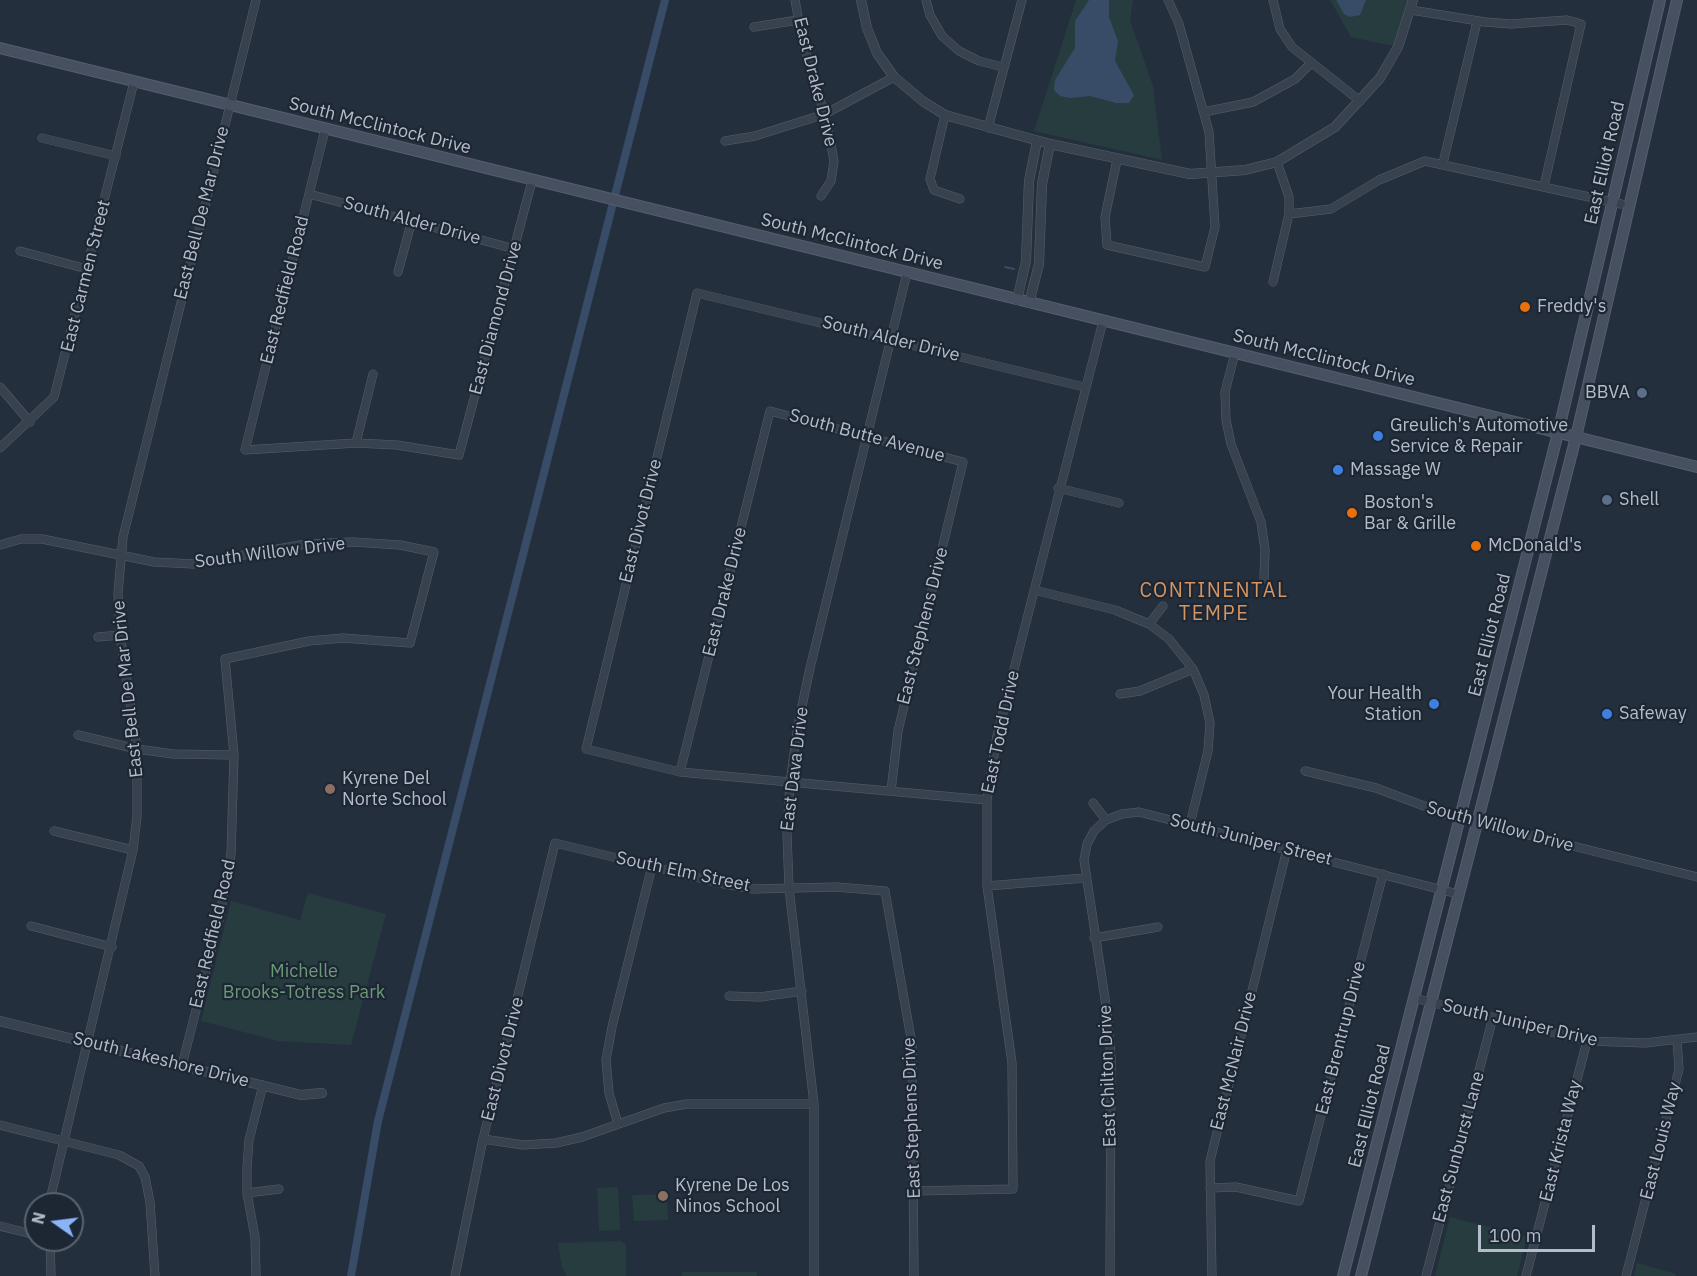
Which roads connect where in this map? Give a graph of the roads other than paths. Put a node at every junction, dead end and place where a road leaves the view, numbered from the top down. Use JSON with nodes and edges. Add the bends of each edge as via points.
{"nodes":[{"id":1,"x":256,"y":0,"type":"edge"},
{"id":2,"x":795,"y":0,"type":"edge"},
{"id":3,"x":861,"y":0,"type":"edge"},
{"id":4,"x":926,"y":0,"type":"edge"},
{"id":5,"x":1022,"y":0,"type":"edge"},
{"id":6,"x":1168,"y":0,"type":"edge"},
{"id":7,"x":1274,"y":0,"type":"edge"},
{"id":8,"x":1660,"y":0,"type":"edge"},
{"id":9,"x":1677,"y":0,"type":"edge"},
{"id":10,"x":1412,"y":5,"type":"edge"},
{"id":11,"x":798,"y":20,"type":"junction"},
{"id":12,"x":1477,"y":21,"type":"junction"},
{"id":13,"x":754,"y":27,"type":"dead end"},
{"id":14,"x":0,"y":48,"type":"edge"},
{"id":15,"x":1311,"y":63,"type":"junction"},
{"id":16,"x":1003,"y":67,"type":"junction"},
{"id":17,"x":894,"y":77,"type":"junction"},
{"id":18,"x":134,"y":82,"type":"junction"},
{"id":19,"x":1360,"y":101,"type":"junction"},
{"id":20,"x":229,"y":106,"type":"junction"},
{"id":21,"x":1204,"y":112,"type":"junction"},
{"id":22,"x":825,"y":114,"type":"junction"},
{"id":23,"x":945,"y":116,"type":"junction"},
{"id":24,"x":988,"y":128,"type":"junction"},
{"id":25,"x":325,"y":129,"type":"junction"},
{"id":26,"x":42,"y":138,"type":"dead end"},
{"id":27,"x":725,"y":141,"type":"dead end"},
{"id":28,"x":1038,"y":141,"type":"junction"},
{"id":29,"x":1050,"y":144,"type":"junction"},
{"id":30,"x":116,"y":156,"type":"junction"},
{"id":31,"x":1116,"y":160,"type":"junction"},
{"id":32,"x":1277,"y":162,"type":"junction"},
{"id":33,"x":1443,"y":163,"type":"junction"},
{"id":34,"x":1213,"y":174,"type":"junction"},
{"id":35,"x":532,"y":181,"type":"junction"},
{"id":36,"x":1544,"y":186,"type":"junction"},
{"id":37,"x":309,"y":194,"type":"junction"},
{"id":38,"x":821,"y":196,"type":"dead end"},
{"id":39,"x":960,"y":199,"type":"dead end"},
{"id":40,"x":1617,"y":203,"type":"junction"},
{"id":41,"x":1289,"y":214,"type":"junction"},
{"id":42,"x":412,"y":220,"type":"junction"},
{"id":43,"x":515,"y":249,"type":"junction"},
{"id":44,"x":20,"y":251,"type":"dead end"},
{"id":45,"x":87,"y":270,"type":"junction"},
{"id":46,"x":398,"y":272,"type":"dead end"},
{"id":47,"x":907,"y":273,"type":"junction"},
{"id":48,"x":1273,"y":282,"type":"dead end"},
{"id":49,"x":697,"y":292,"type":"joint"},
{"id":50,"x":1017,"y":300,"type":"junction"},
{"id":51,"x":1029,"y":303,"type":"junction"},
{"id":52,"x":1103,"y":321,"type":"junction"},
{"id":53,"x":891,"y":339,"type":"junction"},
{"id":54,"x":1235,"y":353,"type":"junction"},
{"id":55,"x":373,"y":374,"type":"dead end"},
{"id":56,"x":0,"y":387,"type":"edge"},
{"id":57,"x":1084,"y":387,"type":"junction"},
{"id":58,"x":770,"y":411,"type":"joint"},
{"id":59,"x":30,"y":422,"type":"junction"},
{"id":60,"x":1558,"y":433,"type":"junction"},
{"id":61,"x":868,"y":436,"type":"junction"},
{"id":62,"x":1576,"y":437,"type":"junction"},
{"id":63,"x":356,"y":443,"type":"junction"},
{"id":64,"x":0,"y":448,"type":"edge"},
{"id":65,"x":963,"y":462,"type":"joint"},
{"id":66,"x":1697,"y":467,"type":"edge"},
{"id":67,"x":1058,"y":488,"type":"junction"},
{"id":68,"x":1119,"y":503,"type":"dead end"},
{"id":69,"x":0,"y":544,"type":"edge"},
{"id":70,"x":121,"y":555,"type":"junction"},
{"id":71,"x":1264,"y":579,"type":"dead end"},
{"id":72,"x":1034,"y":590,"type":"junction"},
{"id":73,"x":1164,"y":606,"type":"dead end"},
{"id":74,"x":1149,"y":624,"type":"junction"},
{"id":75,"x":120,"y":635,"type":"junction"},
{"id":76,"x":98,"y":637,"type":"dead end"},
{"id":77,"x":1520,"y":654,"type":"junction"},
{"id":78,"x":225,"y":659,"type":"joint"},
{"id":79,"x":1500,"y":662,"type":"junction"},
{"id":80,"x":1193,"y":669,"type":"junction"},
{"id":81,"x":1120,"y":694,"type":"dead end"},
{"id":82,"x":78,"y":735,"type":"dead end"},
{"id":83,"x":137,"y":749,"type":"junction"},
{"id":84,"x":234,"y":755,"type":"junction"},
{"id":85,"x":1305,"y":771,"type":"dead end"},
{"id":86,"x":680,"y":772,"type":"junction"},
{"id":87,"x":790,"y":783,"type":"junction"},
{"id":88,"x":891,"y":791,"type":"junction"},
{"id":89,"x":987,"y":800,"type":"junction"},
{"id":90,"x":1093,"y":803,"type":"dead end"},
{"id":91,"x":1461,"y":818,"type":"junction"},
{"id":92,"x":1106,"y":820,"type":"junction"},
{"id":93,"x":1476,"y":822,"type":"junction"},
{"id":94,"x":1190,"y":824,"type":"junction"},
{"id":95,"x":54,"y":831,"type":"dead end"},
{"id":96,"x":555,"y":843,"type":"joint"},
{"id":97,"x":1287,"y":849,"type":"junction"},
{"id":98,"x":133,"y":850,"type":"junction"},
{"id":99,"x":652,"y":866,"type":"junction"},
{"id":100,"x":1383,"y":874,"type":"junction"},
{"id":101,"x":1697,"y":877,"type":"edge"},
{"id":102,"x":1086,"y":878,"type":"junction"},
{"id":103,"x":987,"y":886,"type":"junction"},
{"id":104,"x":789,"y":888,"type":"junction"},
{"id":105,"x":1442,"y":890,"type":"junction"},
{"id":106,"x":885,"y":891,"type":"joint"},
{"id":107,"x":1458,"y":894,"type":"junction"},
{"id":108,"x":31,"y":926,"type":"dead end"},
{"id":109,"x":1158,"y":927,"type":"dead end"},
{"id":110,"x":1094,"y":938,"type":"junction"},
{"id":111,"x":112,"y":947,"type":"junction"},
{"id":112,"x":802,"y":992,"type":"junction"},
{"id":113,"x":729,"y":996,"type":"dead end"},
{"id":114,"x":1414,"y":998,"type":"junction"},
{"id":115,"x":1431,"y":1001,"type":"junction"},
{"id":116,"x":1493,"y":1017,"type":"junction"},
{"id":117,"x":0,"y":1021,"type":"edge"},
{"id":118,"x":1697,"y":1036,"type":"edge"},
{"id":119,"x":1677,"y":1040,"type":"junction"},
{"id":120,"x":1587,"y":1041,"type":"junction"},
{"id":121,"x":88,"y":1043,"type":"junction"},
{"id":122,"x":182,"y":1065,"type":"junction"},
{"id":123,"x":263,"y":1085,"type":"junction"},
{"id":124,"x":322,"y":1093,"type":"dead end"},
{"id":125,"x":814,"y":1104,"type":"junction"},
{"id":126,"x":618,"y":1124,"type":"junction"},
{"id":127,"x":0,"y":1125,"type":"edge"},
{"id":128,"x":483,"y":1139,"type":"junction"},
{"id":129,"x":63,"y":1140,"type":"junction"},
{"id":130,"x":1210,"y":1188,"type":"junction"},
{"id":131,"x":279,"y":1190,"type":"dead end"},
{"id":132,"x":914,"y":1191,"type":"junction"},
{"id":133,"x":52,"y":1192,"type":"edge"},
{"id":134,"x":246,"y":1193,"type":"junction"},
{"id":135,"x":0,"y":1226,"type":"edge"},
{"id":136,"x":24,"y":1232,"type":"edge"},
{"id":137,"x":50,"y":1252,"type":"edge"},
{"id":138,"x":51,"y":1276,"type":"edge"},
{"id":139,"x":155,"y":1276,"type":"edge"},
{"id":140,"x":256,"y":1276,"type":"edge"},
{"id":141,"x":455,"y":1276,"type":"edge"},
{"id":142,"x":814,"y":1276,"type":"edge"},
{"id":143,"x":914,"y":1276,"type":"edge"},
{"id":144,"x":1110,"y":1276,"type":"edge"},
{"id":145,"x":1212,"y":1276,"type":"edge"},
{"id":146,"x":1343,"y":1276,"type":"edge"},
{"id":147,"x":1361,"y":1276,"type":"edge"},
{"id":148,"x":1426,"y":1276,"type":"edge"},
{"id":149,"x":1526,"y":1276,"type":"edge"},
{"id":150,"x":1626,"y":1276,"type":"edge"}],
"edges":[{"from":1,"to":20,"type":"street","name":"East Bell De Mar Drive"},
{"from":2,"to":11,"type":"street","name":"East Drake Drive"},
{"from":3,"to":17,"type":"street","via":[[877,53]]},
{"from":4,"to":16,"type":"street","via":[[942,36],[959,51]]},
{"from":5,"to":16,"type":"street"},
{"from":6,"to":21,"type":"street","via":[[1179,24]]},
{"from":7,"to":15,"type":"street","via":[[1281,29],[1292,47]]},
{"from":8,"to":40,"type":"main road","name":"East Elliot Road"},
{"from":9,"to":62,"type":"main road","name":"East Elliot Road"},
{"from":10,"to":12,"type":"street"},
{"from":10,"to":19,"type":"street","via":[[1398,47],[1380,78]]},
{"from":11,"to":13,"type":"street"},
{"from":11,"to":22,"type":"street","name":"East Drake Drive"},
{"from":12,"to":33,"type":"street"},
{"from":12,"to":36,"type":"street","via":[[1511,24],[1567,20],[1581,24]]},
{"from":14,"to":18,"type":"main road","name":"South McClintock Drive"},
{"from":15,"to":19,"type":"street"},
{"from":15,"to":21,"type":"street","via":[[1295,79],[1253,102]]},
{"from":16,"to":24,"type":"street"},
{"from":17,"to":22,"type":"street"},
{"from":17,"to":23,"type":"street"},
{"from":18,"to":20,"type":"main road","name":"South McClintock Drive"},
{"from":18,"to":30,"type":"street","name":"East Carmen Street"},
{"from":19,"to":32,"type":"street","via":[[1335,127]]},
{"from":20,"to":25,"type":"main road","name":"South McClintock Drive"},
{"from":20,"to":70,"type":"street","name":"East Bell De Mar Drive"},
{"from":21,"to":34,"type":"street"},
{"from":22,"to":27,"type":"street"},
{"from":22,"to":38,"type":"street","name":"East Drake Drive","via":[[834,161],[831,180]]},
{"from":23,"to":24,"type":"street"},
{"from":23,"to":39,"type":"street","via":[[930,179],[934,190]]},
{"from":24,"to":28,"type":"street"},
{"from":25,"to":35,"type":"main road","name":"South McClintock Drive"},
{"from":25,"to":37,"type":"street","name":"East Redfield Road"},
{"from":26,"to":30,"type":"street"},
{"from":28,"to":29,"type":"street"},
{"from":28,"to":50,"type":"street","via":[[1029,181],[1026,261]]},
{"from":29,"to":31,"type":"street"},
{"from":29,"to":51,"type":"street","via":[[1042,184],[1039,264]]},
{"from":30,"to":45,"type":"street","name":"East Carmen Street"},
{"from":31,"to":34,"type":"street","via":[[1190,174]]},
{"from":31,"to":34,"type":"street","via":[[1105,217],[1107,244],[1205,267],[1215,227]]},
{"from":32,"to":34,"type":"street"},
{"from":32,"to":41,"type":"street","via":[[1289,197]]},
{"from":33,"to":36,"type":"street"},
{"from":33,"to":41,"type":"street","via":[[1425,161],[1406,167],[1331,209]]},
{"from":35,"to":43,"type":"street","name":"East Diamond Drive"},
{"from":35,"to":47,"type":"main road","name":"South McClintock Drive"},
{"from":36,"to":40,"type":"street"},
{"from":37,"to":42,"type":"street","name":"South Alder Drive"},
{"from":37,"to":63,"type":"street","name":"East Redfield Road","via":[[245,450]]},
{"from":40,"to":60,"type":"main road","name":"East Elliot Road"},
{"from":41,"to":48,"type":"street"},
{"from":42,"to":43,"type":"street","name":"South Alder Drive"},
{"from":42,"to":46,"type":"street"},
{"from":43,"to":63,"type":"street","name":"East Diamond Drive","via":[[459,455]]},
{"from":44,"to":45,"type":"street"},
{"from":45,"to":59,"type":"street","name":"East Carmen Street","via":[[54,397]]},
{"from":47,"to":50,"type":"main road","name":"South McClintock Drive"},
{"from":47,"to":53,"type":"street","name":"East Dava Drive"},
{"from":49,"to":53,"type":"street","name":"South Alder Drive"},
{"from":49,"to":86,"type":"street","name":"East Divot Drive","via":[[586,749]]},
{"from":50,"to":51,"type":"main road","name":"South McClintock Drive"},
{"from":51,"to":52,"type":"main road","name":"South McClintock Drive"},
{"from":52,"to":54,"type":"main road","name":"South McClintock Drive"},
{"from":52,"to":57,"type":"street","name":"East Todd Drive"},
{"from":53,"to":57,"type":"street","name":"South Alder Drive"},
{"from":53,"to":61,"type":"street","name":"East Dava Drive"},
{"from":54,"to":60,"type":"main road","name":"South McClintock Drive"},
{"from":54,"to":71,"type":"street","via":[[1225,392],[1226,420],[1231,444],[1261,522]]},
{"from":55,"to":63,"type":"street"},
{"from":56,"to":59,"type":"street"},
{"from":57,"to":67,"type":"street","name":"East Todd Drive"},
{"from":58,"to":61,"type":"street","name":"South Butte Avenue"},
{"from":58,"to":86,"type":"street","name":"East Drake Drive"},
{"from":59,"to":64,"type":"street","name":"East Carmen Street"},
{"from":60,"to":62,"type":"main road","name":"South McClintock Drive"},
{"from":60,"to":79,"type":"main road","name":"East Elliot Road"},
{"from":61,"to":65,"type":"street","name":"South Butte Avenue"},
{"from":61,"to":87,"type":"street","name":"East Dava Drive","via":[[810,668]]},
{"from":62,"to":66,"type":"main road","name":"South McClintock Drive"},
{"from":62,"to":77,"type":"main road","name":"East Elliot Road"},
{"from":65,"to":88,"type":"street","name":"East Stephens Drive","via":[[898,731]]},
{"from":67,"to":68,"type":"street"},
{"from":67,"to":72,"type":"street","name":"East Todd Drive"},
{"from":69,"to":70,"type":"street","name":"South Willow Drive","via":[[42,539]]},
{"from":70,"to":75,"type":"street","name":"East Bell De Mar Drive"},
{"from":70,"to":78,"type":"street","name":"South Willow Drive","via":[[193,564],[306,544],[353,542],[434,552],[410,642],[343,638],[309,641]]},
{"from":72,"to":74,"type":"street","via":[[1115,610]]},
{"from":72,"to":89,"type":"street","name":"East Todd Drive","via":[[997,736]]},
{"from":73,"to":74,"type":"street"},
{"from":74,"to":80,"type":"street","via":[[1169,639]]},
{"from":75,"to":76,"type":"street"},
{"from":75,"to":83,"type":"street","name":"East Bell De Mar Drive"},
{"from":77,"to":79,"type":"main road"},
{"from":77,"to":93,"type":"main road","name":"East Elliot Road"},
{"from":78,"to":84,"type":"street","name":"East Redfield Road"},
{"from":79,"to":91,"type":"main road","name":"East Elliot Road"},
{"from":80,"to":81,"type":"street","via":[[1140,691]]},
{"from":80,"to":94,"type":"street","via":[[1210,723],[1208,751]]},
{"from":82,"to":83,"type":"street"},
{"from":83,"to":84,"type":"street"},
{"from":83,"to":98,"type":"street","name":"East Bell De Mar Drive"},
{"from":84,"to":122,"type":"street","name":"East Redfield Road","via":[[228,872]]},
{"from":85,"to":91,"type":"street","name":"South Willow Drive","via":[[1376,788]]},
{"from":86,"to":87,"type":"street"},
{"from":87,"to":88,"type":"street"},
{"from":87,"to":104,"type":"street","name":"East Dava Drive"},
{"from":88,"to":89,"type":"street"},
{"from":89,"to":103,"type":"street","name":"East Todd Drive"},
{"from":90,"to":92,"type":"street"},
{"from":91,"to":93,"type":"street","name":"South Willow Drive"},
{"from":91,"to":105,"type":"main road","name":"East Elliot Road"},
{"from":92,"to":94,"type":"street","name":"South Juniper Street","via":[[1139,812]]},
{"from":92,"to":102,"type":"street","via":[[1087,844]]},
{"from":93,"to":101,"type":"street","name":"South Willow Drive"},
{"from":93,"to":107,"type":"main road","name":"East Elliot Road"},
{"from":94,"to":97,"type":"street","name":"South Juniper Street"},
{"from":95,"to":98,"type":"street"},
{"from":96,"to":99,"type":"street","name":"South Elm Street"},
{"from":96,"to":128,"type":"street","name":"East Divot Drive"},
{"from":97,"to":100,"type":"street","name":"South Juniper Street"},
{"from":97,"to":130,"type":"street","name":"East McNair Drive","via":[[1216,1129]]},
{"from":98,"to":111,"type":"street","name":"East Bell De Mar Drive"},
{"from":99,"to":104,"type":"street","name":"South Elm Street","via":[[753,889]]},
{"from":99,"to":126,"type":"street","via":[[606,1060],[609,1093]]},
{"from":100,"to":105,"type":"street","name":"South Juniper Street"},
{"from":100,"to":130,"type":"street","name":"East Brentrup Drive","via":[[1299,1201],[1236,1187]]},
{"from":102,"to":103,"type":"street"},
{"from":102,"to":110,"type":"street","name":"East Chilton Drive"},
{"from":103,"to":132,"type":"street","name":"East Todd Drive","via":[[1012,1063],[1013,1189]]},
{"from":104,"to":106,"type":"street","name":"South Elm Street"},
{"from":104,"to":112,"type":"street","name":"East Dava Drive"},
{"from":105,"to":107,"type":"street","name":"South Juniper Street"},
{"from":105,"to":114,"type":"main road","name":"East Elliot Road"},
{"from":106,"to":132,"type":"street","name":"East Stephens Drive","via":[[912,1044]]},
{"from":107,"to":115,"type":"main road","name":"East Elliot Road"},
{"from":108,"to":111,"type":"street"},
{"from":109,"to":110,"type":"street"},
{"from":110,"to":144,"type":"street","name":"East Chilton Drive","via":[[1111,1058]]},
{"from":111,"to":121,"type":"street","name":"East Bell De Mar Drive"},
{"from":112,"to":113,"type":"street","via":[[760,998]]},
{"from":112,"to":125,"type":"street","name":"East Dava Drive"},
{"from":114,"to":115,"type":"street","name":"South Juniper Drive"},
{"from":114,"to":146,"type":"main road","name":"East Elliot Road"},
{"from":115,"to":116,"type":"street","name":"South Juniper Drive"},
{"from":115,"to":147,"type":"main road","name":"East Elliot Road"},
{"from":116,"to":120,"type":"street","name":"South Juniper Drive"},
{"from":116,"to":148,"type":"street","name":"East Sunburst Lane"},
{"from":117,"to":121,"type":"street","name":"South Lakeshore Drive"},
{"from":118,"to":119,"type":"street","name":"South Juniper Drive"},
{"from":119,"to":120,"type":"street","name":"South Juniper Drive","via":[[1613,1044]]},
{"from":119,"to":150,"type":"street","name":"East Louis Way","via":[[1679,1069]]},
{"from":120,"to":149,"type":"street","name":"East Krista Way"},
{"from":121,"to":122,"type":"street","name":"South Lakeshore Drive"},
{"from":121,"to":129,"type":"street","name":"East Bell De Mar Drive"},
{"from":122,"to":123,"type":"street","name":"South Lakeshore Drive"},
{"from":123,"to":124,"type":"street","name":"South Lakeshore Drive","via":[[301,1095]]},
{"from":123,"to":134,"type":"street","via":[[249,1140]]},
{"from":125,"to":126,"type":"street","via":[[687,1104]]},
{"from":125,"to":142,"type":"street","name":"East Dava Drive"},
{"from":126,"to":128,"type":"street","via":[[556,1143],[523,1145]]},
{"from":127,"to":129,"type":"street"},
{"from":128,"to":141,"type":"street","name":"East Divot Drive"},
{"from":129,"to":133,"type":"street","name":"East Bell De Mar Drive"},
{"from":129,"to":139,"type":"street","via":[[119,1155],[139,1166],[150,1203]]},
{"from":130,"to":145,"type":"street","name":"East McNair Drive"},
{"from":131,"to":134,"type":"street"},
{"from":132,"to":143,"type":"street","name":"East Stephens Drive"},
{"from":134,"to":140,"type":"street","via":[[255,1238]]},
{"from":135,"to":136,"type":"street"},
{"from":137,"to":138,"type":"street"}]}
